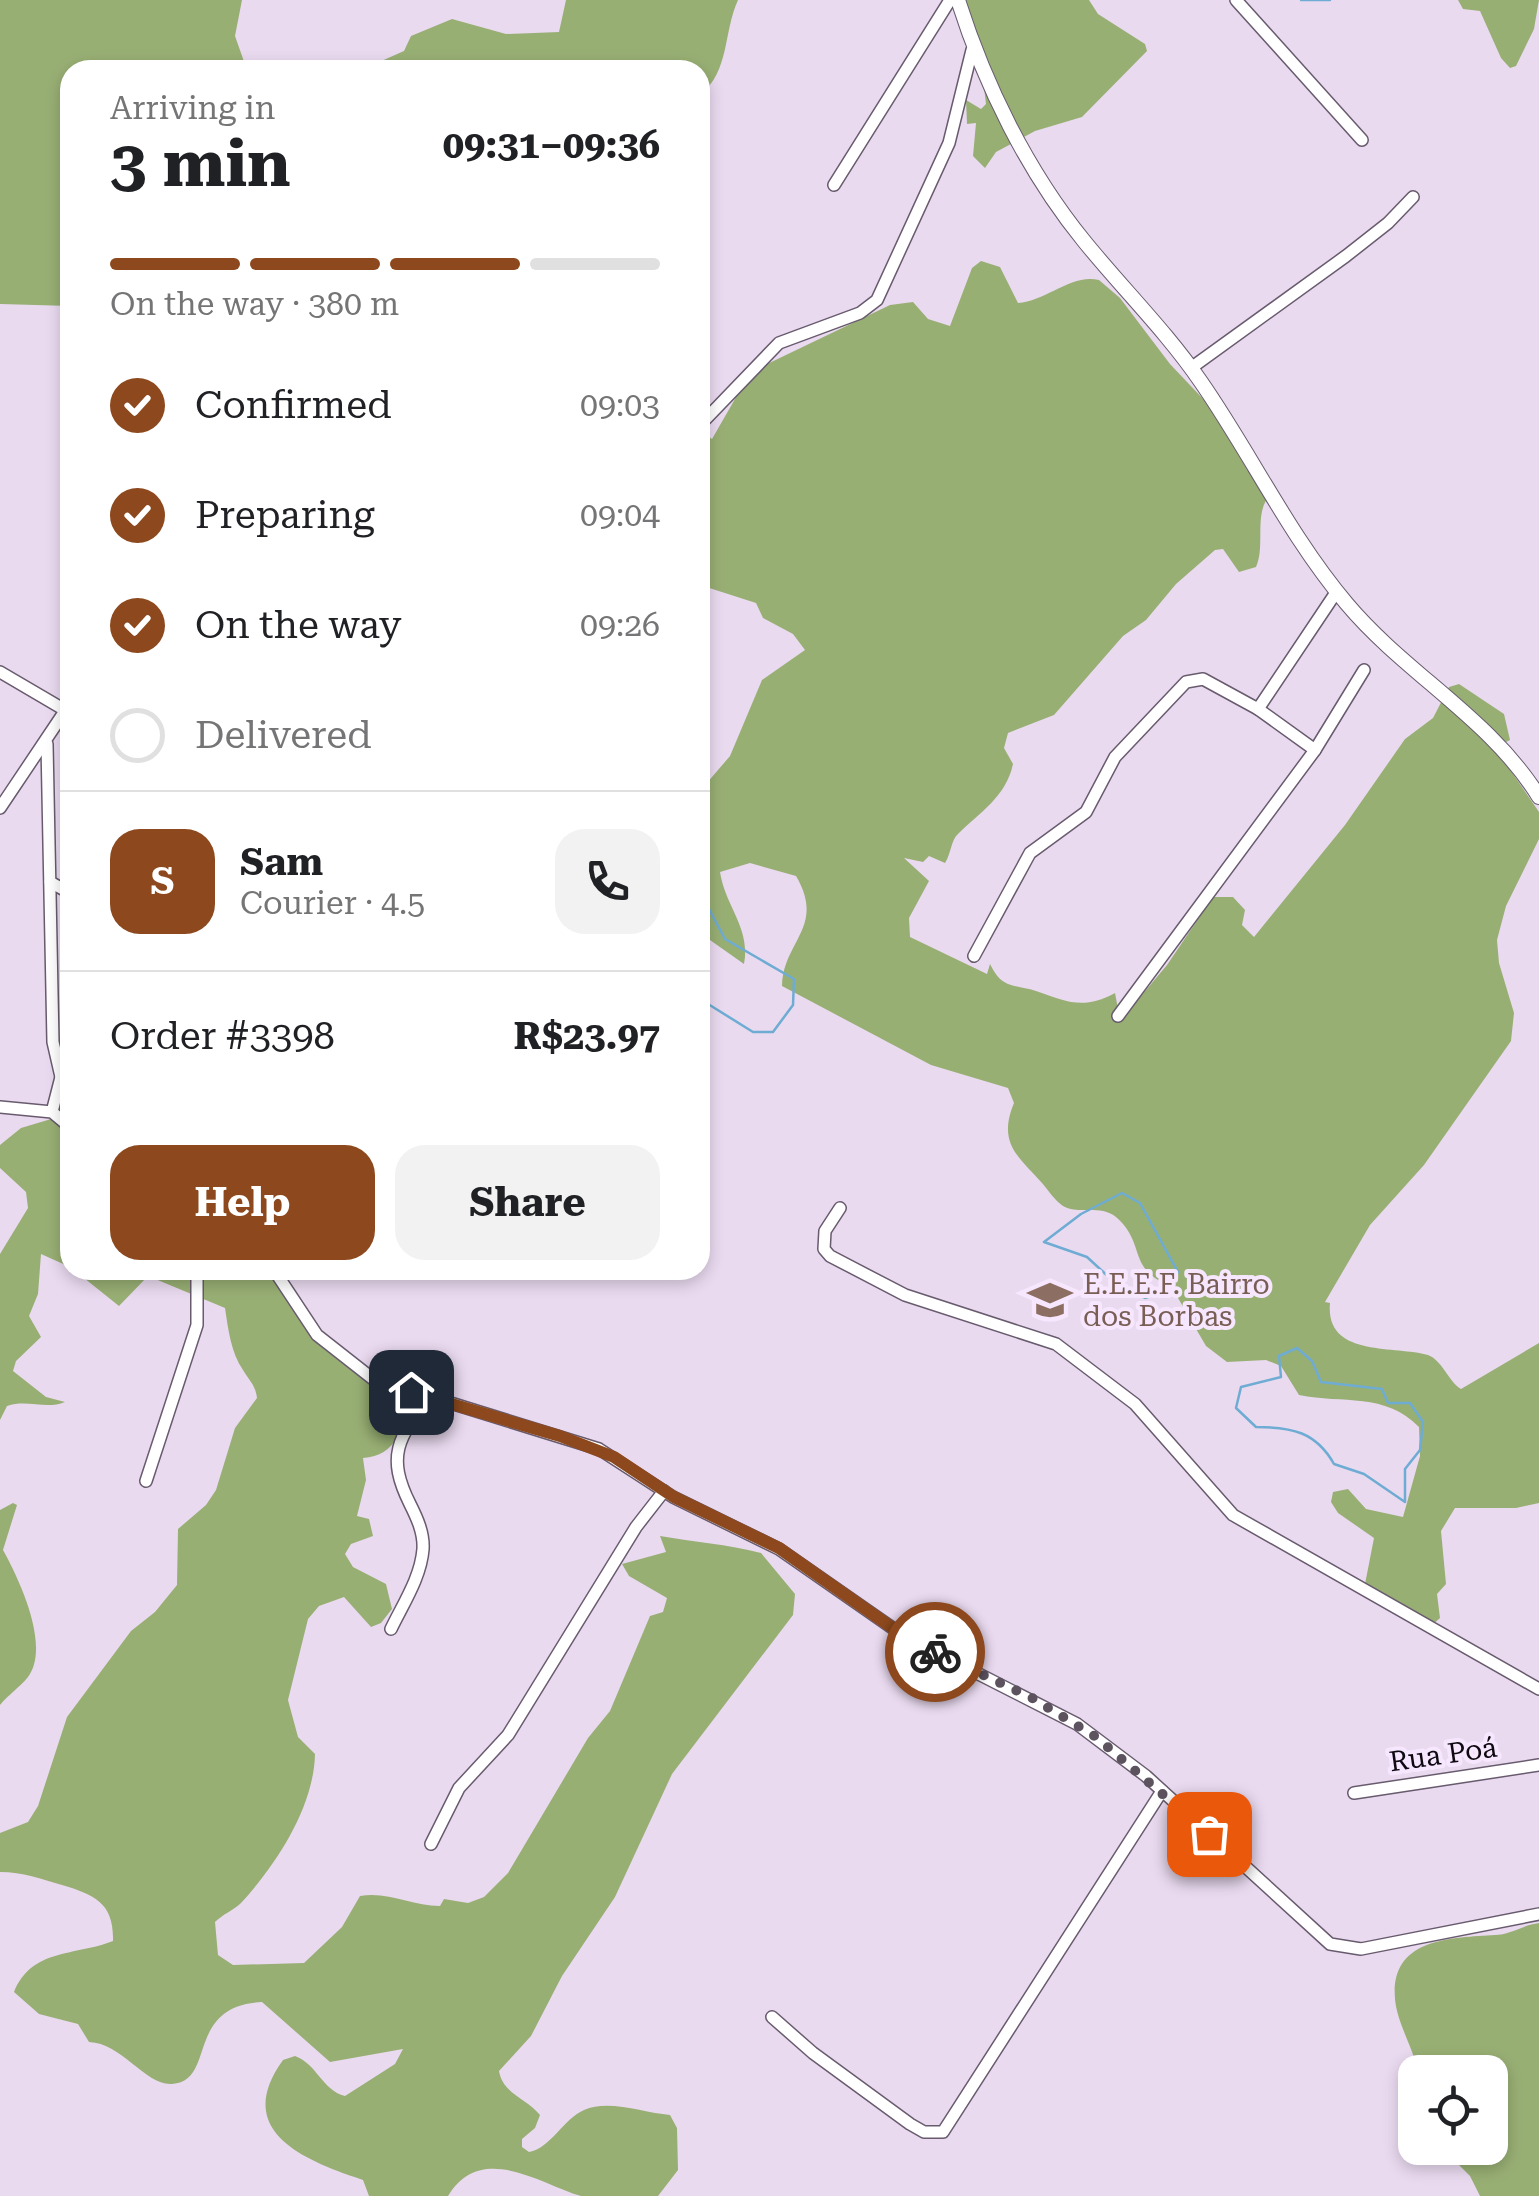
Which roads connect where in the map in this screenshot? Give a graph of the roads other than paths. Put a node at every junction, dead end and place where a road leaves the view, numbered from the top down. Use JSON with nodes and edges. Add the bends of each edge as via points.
{"nodes":[{"id":1,"x":954,"y":0,"type":"edge"},
{"id":2,"x":1236,"y":0,"type":"edge"},
{"id":3,"x":972,"y":50,"type":"junction"},
{"id":4,"x":1362,"y":140,"type":"dead end"},
{"id":5,"x":834,"y":184,"type":"dead end"},
{"id":6,"x":1413,"y":197,"type":"dead end"},
{"id":7,"x":1190,"y":368,"type":"junction"},
{"id":8,"x":710,"y":415,"type":"edge"},
{"id":9,"x":1337,"y":592,"type":"junction"},
{"id":10,"x":1364,"y":670,"type":"dead end"},
{"id":11,"x":0,"y":671,"type":"edge"},
{"id":12,"x":60,"y":707,"type":"edge"},
{"id":13,"x":1258,"y":709,"type":"junction"},
{"id":14,"x":60,"y":724,"type":"edge"},
{"id":15,"x":47,"y":744,"type":"junction"},
{"id":16,"x":1315,"y":750,"type":"junction"},
{"id":17,"x":1539,"y":798,"type":"edge"},
{"id":18,"x":0,"y":808,"type":"edge"},
{"id":19,"x":50,"y":882,"type":"junction"},
{"id":20,"x":60,"y":888,"type":"edge"},
{"id":21,"x":974,"y":956,"type":"dead end"},
{"id":22,"x":1118,"y":1016,"type":"dead end"},
{"id":23,"x":60,"y":1064,"type":"edge"},
{"id":24,"x":60,"y":1092,"type":"edge"},
{"id":25,"x":0,"y":1107,"type":"edge"},
{"id":26,"x":52,"y":1112,"type":"junction"},
{"id":27,"x":60,"y":1118,"type":"edge"},
{"id":28,"x":840,"y":1208,"type":"dead end"},
{"id":29,"x":197,"y":1280,"type":"edge"},
{"id":30,"x":281,"y":1280,"type":"edge"},
{"id":31,"x":429,"y":1398,"type":"junction"},
{"id":32,"x":146,"y":1482,"type":"dead end"},
{"id":33,"x":664,"y":1491,"type":"junction"},
{"id":34,"x":390,"y":1629,"type":"dead end"},
{"id":35,"x":1539,"y":1689,"type":"edge"},
{"id":36,"x":1539,"y":1765,"type":"edge"},
{"id":37,"x":1162,"y":1791,"type":"junction"},
{"id":38,"x":1354,"y":1793,"type":"dead end"},
{"id":39,"x":430,"y":1844,"type":"dead end"},
{"id":40,"x":1539,"y":1914,"type":"edge"},
{"id":41,"x":772,"y":2017,"type":"dead end"}],
"edges":[{"from":1,"to":3,"type":"street"},
{"from":1,"to":5,"type":"street"},
{"from":2,"to":4,"type":"street"},
{"from":3,"to":7,"type":"street","via":[[1081,237]]},
{"from":3,"to":8,"type":"street","via":[[949,144],[877,300],[779,344]]},
{"from":6,"to":7,"type":"street","via":[[1346,256]]},
{"from":7,"to":9,"type":"street"},
{"from":9,"to":13,"type":"street"},
{"from":9,"to":17,"type":"street","via":[[1408,668],[1498,742]]},
{"from":10,"to":16,"type":"street"},
{"from":11,"to":12,"type":"street"},
{"from":13,"to":16,"type":"street"},
{"from":13,"to":21,"type":"street","via":[[1213,683],[1186,682],[1107,767],[1093,805],[1023,862]]},
{"from":14,"to":15,"type":"street"},
{"from":15,"to":18,"type":"street"},
{"from":15,"to":19,"type":"street"},
{"from":16,"to":22,"type":"street"},
{"from":19,"to":20,"type":"street"},
{"from":19,"to":23,"type":"street","via":[[53,1042]]},
{"from":24,"to":26,"type":"street"},
{"from":25,"to":26,"type":"street"},
{"from":26,"to":27,"type":"street"},
{"from":28,"to":35,"type":"street","via":[[825,1231],[830,1256],[905,1295],[1056,1344],[1135,1404],[1233,1515]]},
{"from":29,"to":32,"type":"street","via":[[197,1325]]},
{"from":30,"to":31,"type":"street","via":[[330,1348],[373,1378]]},
{"from":31,"to":33,"type":"street","via":[[581,1442]]},
{"from":31,"to":34,"type":"street","via":[[397,1450],[398,1477],[424,1546]]},
{"from":33,"to":37,"type":"street","via":[[779,1548],[904,1636],[1060,1714]]},
{"from":33,"to":39,"type":"street","via":[[508,1735],[460,1788]]},
{"from":36,"to":38,"type":"street","name":"Rua Poá"},
{"from":37,"to":40,"type":"street","via":[[1330,1944],[1361,1949]]},
{"from":37,"to":41,"type":"street","via":[[943,2132],[910,2124]]}]}
